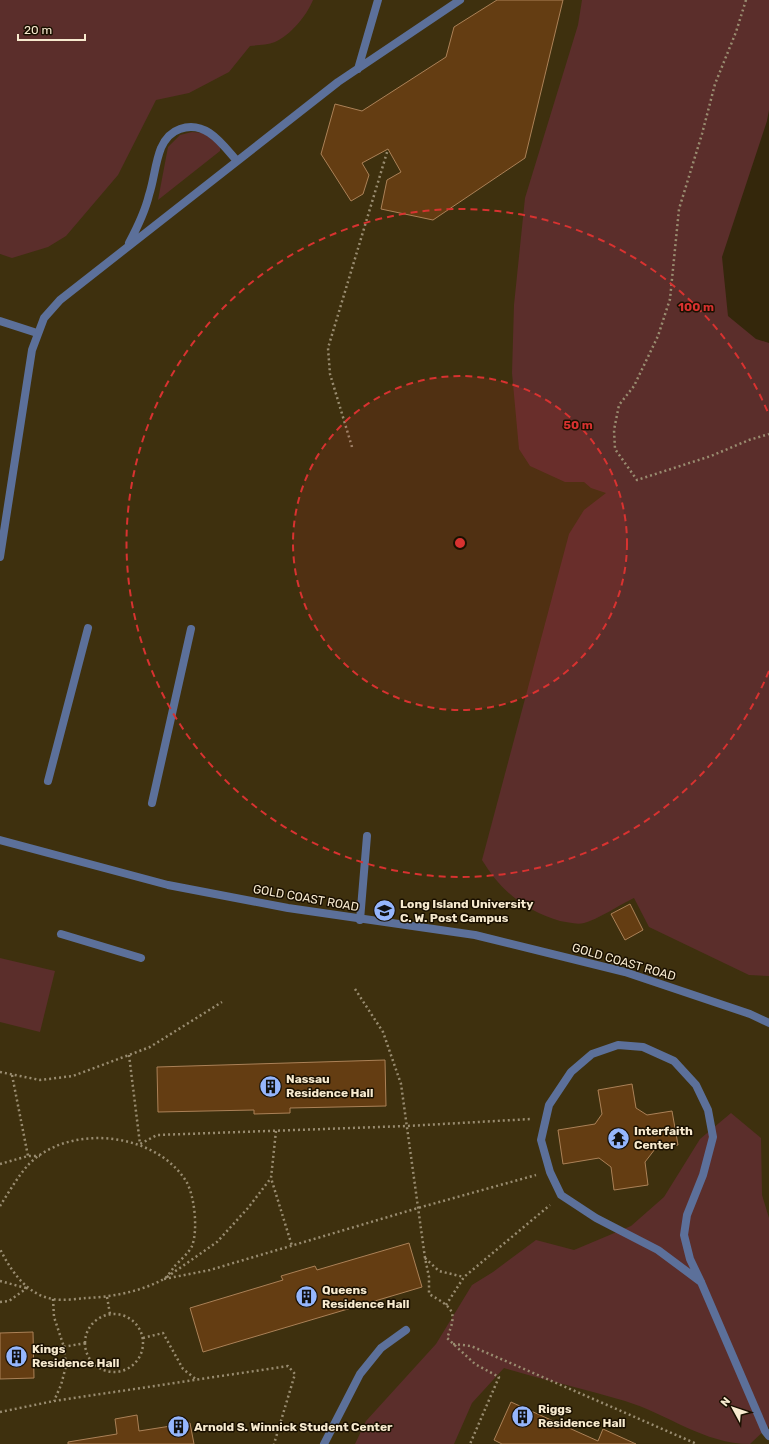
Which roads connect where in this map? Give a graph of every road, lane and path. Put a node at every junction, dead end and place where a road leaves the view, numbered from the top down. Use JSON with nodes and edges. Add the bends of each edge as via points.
{"nodes":[{"id":1,"x":378,"y":0,"type":"edge"},
{"id":2,"x":460,"y":0,"type":"edge"},
{"id":3,"x":746,"y":0,"type":"edge"},
{"id":4,"x":358,"y":69,"type":"junction"},
{"id":5,"x":388,"y":149,"type":"dead end"},
{"id":6,"x":237,"y":161,"type":"junction"},
{"id":7,"x":127,"y":247,"type":"junction"},
{"id":8,"x":0,"y":321,"type":"edge"},
{"id":9,"x":37,"y":333,"type":"junction"},
{"id":10,"x":769,"y":434,"type":"edge"},
{"id":11,"x":352,"y":447,"type":"dead end"},
{"id":12,"x":0,"y":557,"type":"edge"},
{"id":13,"x":88,"y":628,"type":"dead end"},
{"id":14,"x":192,"y":629,"type":"dead end"},
{"id":15,"x":48,"y":781,"type":"dead end"},
{"id":16,"x":152,"y":803,"type":"dead end"},
{"id":17,"x":367,"y":836,"type":"dead end"},
{"id":18,"x":0,"y":840,"type":"edge"},
{"id":19,"x":360,"y":920,"type":"junction"},
{"id":20,"x":61,"y":934,"type":"dead end"},
{"id":21,"x":141,"y":958,"type":"dead end"},
{"id":22,"x":355,"y":989,"type":"dead end"},
{"id":23,"x":222,"y":1002,"type":"dead end"},
{"id":24,"x":769,"y":1023,"type":"edge"},
{"id":25,"x":129,"y":1055,"type":"junction"},
{"id":26,"x":0,"y":1072,"type":"edge"},
{"id":27,"x":12,"y":1075,"type":"junction"},
{"id":28,"x":546,"y":1118,"type":"junction"},
{"id":29,"x":407,"y":1126,"type":"junction"},
{"id":30,"x":276,"y":1132,"type":"junction"},
{"id":31,"x":140,"y":1144,"type":"junction"},
{"id":32,"x":28,"y":1156,"type":"junction"},
{"id":33,"x":40,"y":1156,"type":"junction"},
{"id":34,"x":0,"y":1164,"type":"edge"},
{"id":35,"x":550,"y":1172,"type":"junction"},
{"id":36,"x":271,"y":1178,"type":"junction"},
{"id":37,"x":561,"y":1195,"type":"junction"},
{"id":38,"x":0,"y":1206,"type":"edge"},
{"id":39,"x":418,"y":1208,"type":"junction"},
{"id":40,"x":292,"y":1246,"type":"junction"},
{"id":41,"x":0,"y":1250,"type":"edge"},
{"id":42,"x":425,"y":1258,"type":"junction"},
{"id":43,"x":464,"y":1277,"type":"junction"},
{"id":44,"x":163,"y":1280,"type":"junction"},
{"id":45,"x":0,"y":1281,"type":"edge"},
{"id":46,"x":702,"y":1282,"type":"junction"},
{"id":47,"x":27,"y":1288,"type":"junction"},
{"id":48,"x":107,"y":1297,"type":"junction"},
{"id":49,"x":53,"y":1299,"type":"junction"},
{"id":50,"x":0,"y":1302,"type":"edge"},
{"id":51,"x":446,"y":1304,"type":"junction"},
{"id":52,"x":110,"y":1314,"type":"junction"},
{"id":53,"x":406,"y":1330,"type":"dead end"},
{"id":54,"x":143,"y":1338,"type":"junction"},
{"id":55,"x":86,"y":1343,"type":"junction"},
{"id":56,"x":452,"y":1344,"type":"junction"},
{"id":57,"x":64,"y":1347,"type":"junction"},
{"id":58,"x":39,"y":1351,"type":"dead end"},
{"id":59,"x":197,"y":1380,"type":"junction"},
{"id":60,"x":54,"y":1401,"type":"junction"},
{"id":61,"x":0,"y":1412,"type":"edge"},
{"id":62,"x":769,"y":1436,"type":"edge"},
{"id":63,"x":274,"y":1444,"type":"edge"},
{"id":64,"x":324,"y":1444,"type":"edge"},
{"id":65,"x":470,"y":1444,"type":"edge"},
{"id":66,"x":697,"y":1444,"type":"edge"}],
"edges":[{"from":1,"to":4,"type":"street"},
{"from":2,"to":4,"type":"street"},
{"from":3,"to":10,"type":"path","via":[[715,84],[679,209],[670,299],[652,350],[634,386],[619,405],[614,430],[615,449],[636,480]]},
{"from":4,"to":6,"type":"street"},
{"from":5,"to":11,"type":"path","via":[[328,348],[330,374]]},
{"from":6,"to":7,"type":"street"},
{"from":6,"to":7,"type":"street","via":[[219,140],[206,130],[198,127],[173,132],[162,147],[145,210]]},
{"from":7,"to":9,"type":"street","via":[[60,300],[44,318]]},
{"from":8,"to":9,"type":"street"},
{"from":9,"to":12,"type":"street","via":[[32,350]]},
{"from":13,"to":15,"type":"street"},
{"from":14,"to":16,"type":"street"},
{"from":17,"to":19,"type":"street"},
{"from":18,"to":19,"type":"street","name":"GOLD COAST ROAD","via":[[168,885]]},
{"from":19,"to":24,"type":"street","name":"GOLD COAST ROAD","via":[[475,935],[625,972],[750,1014]]},
{"from":20,"to":21,"type":"street"},
{"from":22,"to":29,"type":"path","via":[[383,1032],[401,1084]]},
{"from":23,"to":25,"type":"path","via":[[150,1047]]},
{"from":25,"to":27,"type":"path","via":[[73,1076],[40,1080]]},
{"from":25,"to":31,"type":"path"},
{"from":26,"to":27,"type":"path"},
{"from":27,"to":32,"type":"path"},
{"from":28,"to":29,"type":"path"},
{"from":28,"to":35,"type":"street","via":[[541,1140]]},
{"from":28,"to":46,"type":"street","via":[[549,1105],[572,1072],[592,1054],[618,1045],[643,1047],[674,1061],[696,1085],[708,1110],[713,1137],[703,1175],[687,1215],[684,1235],[690,1259]]},
{"from":29,"to":30,"type":"path"},
{"from":29,"to":39,"type":"path"},
{"from":30,"to":31,"type":"path","via":[[156,1135]]},
{"from":30,"to":36,"type":"path"},
{"from":31,"to":33,"type":"path","via":[[117,1139],[86,1138],[52,1146]]},
{"from":31,"to":44,"type":"path","via":[[170,1163],[187,1182],[196,1213],[192,1246]]},
{"from":32,"to":33,"type":"path"},
{"from":32,"to":34,"type":"path"},
{"from":33,"to":38,"type":"path","via":[[29,1164]]},
{"from":35,"to":37,"type":"street"},
{"from":35,"to":39,"type":"path"},
{"from":36,"to":40,"type":"path"},
{"from":36,"to":44,"type":"path","via":[[217,1242]]},
{"from":37,"to":43,"type":"path"},
{"from":37,"to":46,"type":"street","via":[[596,1218],[658,1250]]},
{"from":39,"to":40,"type":"path"},
{"from":39,"to":42,"type":"path"},
{"from":40,"to":44,"type":"path","via":[[210,1270]]},
{"from":41,"to":47,"type":"path","via":[[7,1264]]},
{"from":42,"to":43,"type":"path","via":[[439,1270]]},
{"from":42,"to":51,"type":"path","via":[[429,1294]]},
{"from":43,"to":51,"type":"path"},
{"from":44,"to":48,"type":"path"},
{"from":45,"to":47,"type":"path"},
{"from":46,"to":62,"type":"street"},
{"from":47,"to":49,"type":"path"},
{"from":47,"to":50,"type":"path","via":[[9,1301]]},
{"from":48,"to":49,"type":"path"},
{"from":48,"to":52,"type":"path"},
{"from":49,"to":57,"type":"path","via":[[54,1317]]},
{"from":51,"to":56,"type":"path","via":[[454,1316],[447,1338]]},
{"from":52,"to":54,"type":"path","via":[[121,1314],[131,1319],[139,1327]]},
{"from":52,"to":55,"type":"path","via":[[99,1318],[91,1326]]},
{"from":53,"to":64,"type":"street","via":[[382,1348],[360,1374]]},
{"from":54,"to":55,"type":"path","via":[[143,1349],[138,1359],[130,1367],[119,1371],[108,1371],[97,1366],[90,1358]]},
{"from":54,"to":59,"type":"path","via":[[163,1333],[183,1369]]},
{"from":55,"to":57,"type":"path"},
{"from":56,"to":65,"type":"path","via":[[475,1364],[499,1377]]},
{"from":56,"to":66,"type":"path","via":[[471,1346]]},
{"from":57,"to":58,"type":"path"},
{"from":57,"to":60,"type":"path","via":[[66,1366]]},
{"from":59,"to":60,"type":"path"},
{"from":59,"to":63,"type":"path","via":[[288,1366],[295,1374]]},
{"from":60,"to":61,"type":"path"}]}
